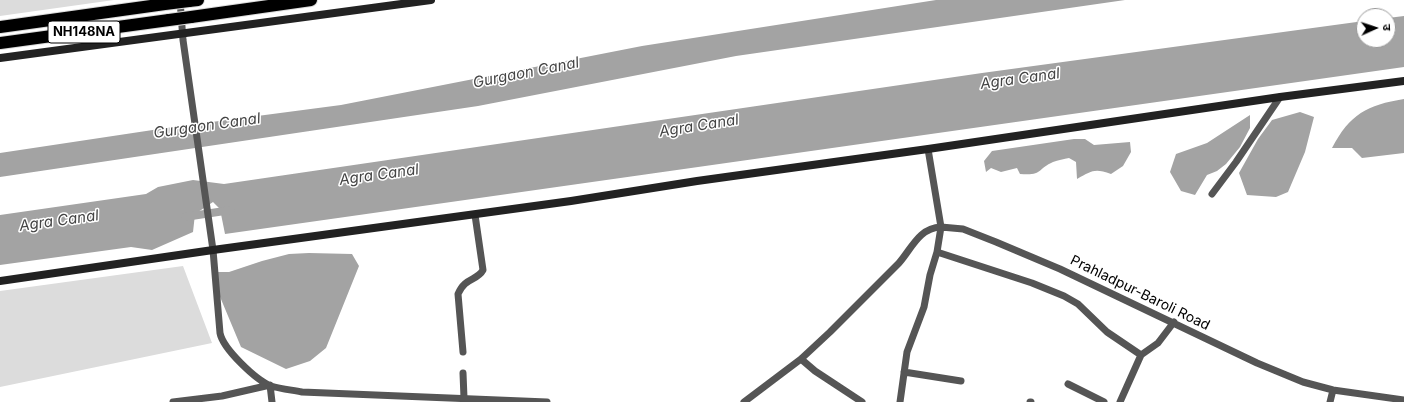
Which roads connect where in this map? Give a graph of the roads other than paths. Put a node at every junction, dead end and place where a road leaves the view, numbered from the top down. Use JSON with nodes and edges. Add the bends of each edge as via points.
{"nodes":[{"id":1,"x":189,"y":0,"type":"edge"},
{"id":2,"x":311,"y":0,"type":"edge"},
{"id":3,"x":431,"y":0,"type":"edge"},
{"id":4,"x":0,"y":27,"type":"edge"},
{"id":5,"x":183,"y":37,"type":"junction"},
{"id":6,"x":0,"y":43,"type":"edge"},
{"id":7,"x":0,"y":58,"type":"edge"},
{"id":8,"x":1404,"y":81,"type":"edge"},
{"id":9,"x":1280,"y":97,"type":"junction"},
{"id":10,"x":928,"y":149,"type":"junction"},
{"id":11,"x":1212,"y":194,"type":"dead end"},
{"id":12,"x":475,"y":214,"type":"junction"},
{"id":13,"x":941,"y":227,"type":"junction"},
{"id":14,"x":212,"y":247,"type":"junction"},
{"id":15,"x":937,"y":252,"type":"junction"},
{"id":16,"x":0,"y":281,"type":"edge"},
{"id":17,"x":1174,"y":322,"type":"junction"},
{"id":18,"x":463,"y":352,"type":"dead end"},
{"id":19,"x":1141,"y":355,"type":"junction"},
{"id":20,"x":801,"y":359,"type":"junction"},
{"id":21,"x":904,"y":372,"type":"junction"},
{"id":22,"x":463,"y":373,"type":"dead end"},
{"id":23,"x":961,"y":381,"type":"dead end"},
{"id":24,"x":1068,"y":384,"type":"dead end"},
{"id":25,"x":270,"y":385,"type":"junction"},
{"id":26,"x":1333,"y":390,"type":"junction"},
{"id":27,"x":464,"y":398,"type":"junction"},
{"id":28,"x":392,"y":399,"type":"edge"},
{"id":29,"x":1402,"y":400,"type":"edge"},
{"id":30,"x":507,"y":401,"type":"edge"},
{"id":31,"x":173,"y":402,"type":"edge"},
{"id":32,"x":272,"y":402,"type":"edge"},
{"id":33,"x":547,"y":402,"type":"edge"},
{"id":34,"x":744,"y":402,"type":"edge"},
{"id":35,"x":862,"y":402,"type":"edge"},
{"id":36,"x":900,"y":402,"type":"edge"},
{"id":37,"x":1104,"y":402,"type":"edge"},
{"id":38,"x":1120,"y":402,"type":"edge"},
{"id":39,"x":1330,"y":402,"type":"edge"}],
"edges":[{"from":1,"to":4,"type":"highway","number":"NH148NA","bridge":true},
{"from":1,"to":5,"type":"street"},
{"from":2,"to":6,"type":"highway","number":"NH148NA","bridge":true},
{"from":3,"to":5,"type":"street"},
{"from":5,"to":7,"type":"street"},
{"from":5,"to":14,"type":"street"},
{"from":8,"to":9,"type":"street"},
{"from":9,"to":10,"type":"street"},
{"from":9,"to":11,"type":"street"},
{"from":10,"to":12,"type":"street"},
{"from":10,"to":13,"type":"street"},
{"from":12,"to":14,"type":"street"},
{"from":12,"to":18,"type":"street","via":[[483,270],[481,274],[464,283],[458,294]]},
{"from":13,"to":15,"type":"street"},
{"from":13,"to":17,"type":"street","name":"Prahladpur-Baroli Road","via":[[963,229],[996,242]]},
{"from":13,"to":20,"type":"street","via":[[929,229],[921,235],[899,263]]},
{"from":14,"to":16,"type":"street"},
{"from":14,"to":25,"type":"street","via":[[221,338],[248,370]]},
{"from":15,"to":19,"type":"street","via":[[1064,296],[1078,304],[1107,332]]},
{"from":15,"to":21,"type":"street","via":[[924,307],[908,347]]},
{"from":17,"to":19,"type":"street","via":[[1158,343]]},
{"from":17,"to":26,"type":"street","name":"Prahladpur-Baroli Road","via":[[1256,363],[1303,382]]},
{"from":19,"to":38,"type":"street"},
{"from":20,"to":34,"type":"street"},
{"from":20,"to":35,"type":"street"},
{"from":21,"to":23,"type":"street"},
{"from":21,"to":36,"type":"street"},
{"from":22,"to":27,"type":"street"},
{"from":24,"to":37,"type":"street"},
{"from":25,"to":28,"type":"street","via":[[302,392]]},
{"from":25,"to":31,"type":"street","via":[[222,396]]},
{"from":25,"to":32,"type":"street"},
{"from":26,"to":29,"type":"street","name":"Prahladpur-Baroli Road"},
{"from":26,"to":39,"type":"street"},
{"from":27,"to":28,"type":"street"},
{"from":27,"to":30,"type":"street"},
{"from":30,"to":33,"type":"street"}]}
